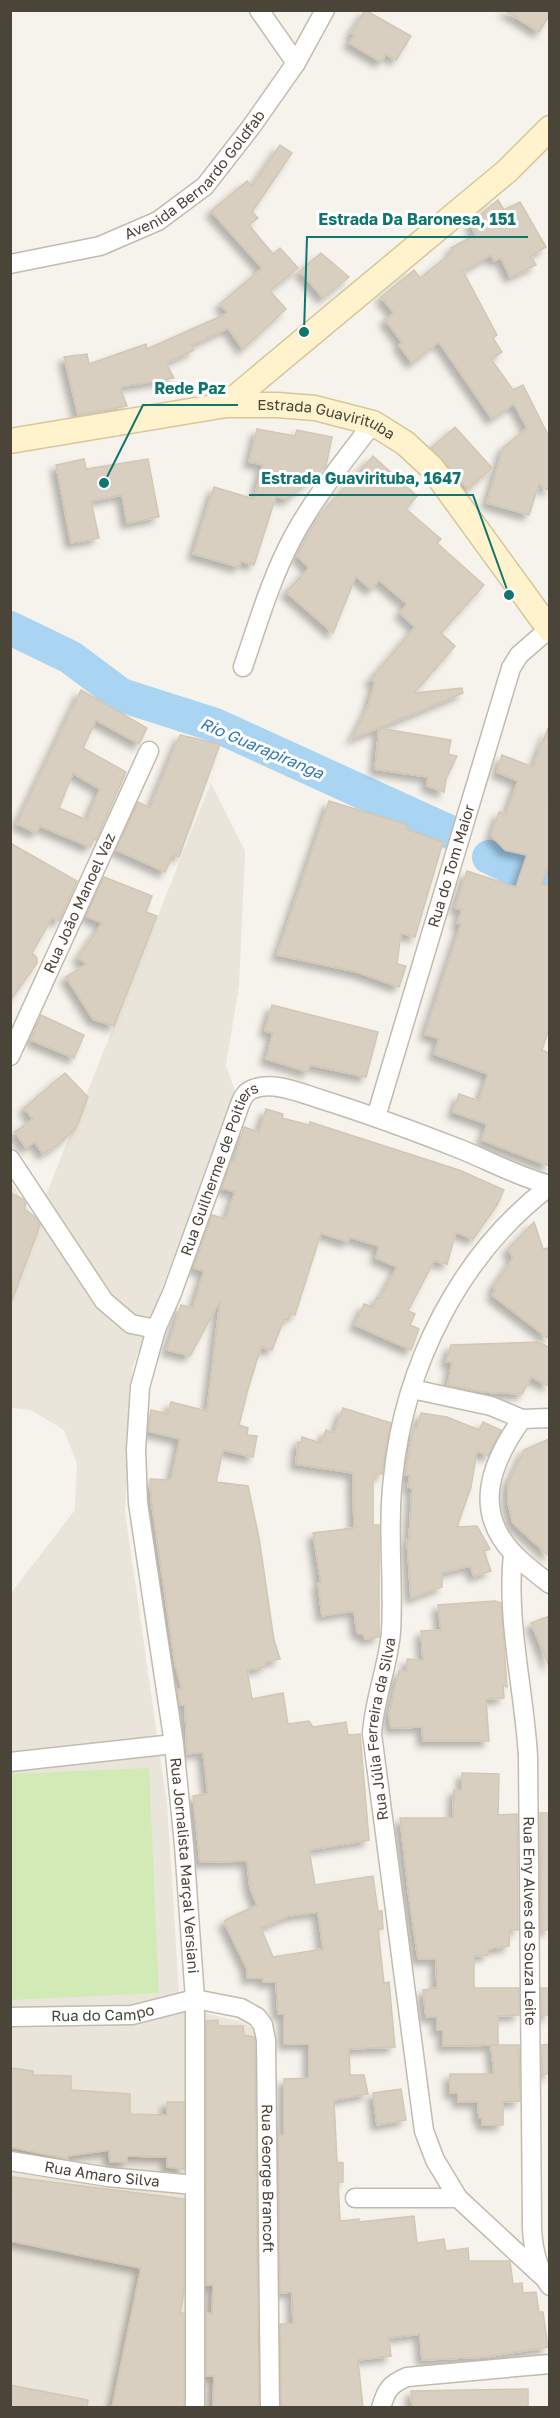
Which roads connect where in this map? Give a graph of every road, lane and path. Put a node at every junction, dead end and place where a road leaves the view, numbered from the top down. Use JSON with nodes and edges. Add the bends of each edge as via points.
{"nodes":[{"id":1,"x":259,"y":10,"type":"edge"},
{"id":2,"x":325,"y":10,"type":"edge"},
{"id":3,"x":296,"y":63,"type":"junction"},
{"id":4,"x":549,"y":128,"type":"edge"},
{"id":5,"x":10,"y":264,"type":"edge"},
{"id":6,"x":226,"y":405,"type":"junction"},
{"id":7,"x":373,"y":423,"type":"junction"},
{"id":8,"x":10,"y":441,"type":"edge"},
{"id":9,"x":549,"y":630,"type":"edge"},
{"id":10,"x":243,"y":667,"type":"dead end"},
{"id":11,"x":149,"y":751,"type":"dead end"},
{"id":12,"x":10,"y":1056,"type":"edge"},
{"id":13,"x":376,"y":1117,"type":"junction"},
{"id":14,"x":10,"y":1159,"type":"edge"},
{"id":15,"x":549,"y":1185,"type":"edge"},
{"id":16,"x":156,"y":1329,"type":"junction"},
{"id":17,"x":412,"y":1389,"type":"junction"},
{"id":18,"x":549,"y":1418,"type":"edge"},
{"id":19,"x":522,"y":1419,"type":"junction"},
{"id":20,"x":513,"y":1553,"type":"junction"},
{"id":21,"x":549,"y":1584,"type":"edge"},
{"id":22,"x":174,"y":1744,"type":"junction"},
{"id":23,"x":10,"y":1762,"type":"edge"},
{"id":24,"x":195,"y":1999,"type":"junction"},
{"id":25,"x":10,"y":2017,"type":"edge"},
{"id":26,"x":10,"y":2162,"type":"edge"},
{"id":27,"x":195,"y":2185,"type":"junction"},
{"id":28,"x":356,"y":2198,"type":"dead end"},
{"id":29,"x":458,"y":2198,"type":"junction"},
{"id":30,"x":546,"y":2281,"type":"edge"},
{"id":31,"x":549,"y":2364,"type":"edge"},
{"id":32,"x":195,"y":2408,"type":"edge"},
{"id":33,"x":270,"y":2408,"type":"edge"},
{"id":34,"x":381,"y":2408,"type":"edge"}],
"edges":[{"from":1,"to":3,"type":"street"},
{"from":2,"to":3,"type":"street","name":"Avenida Bernardo Goldfab"},
{"from":3,"to":5,"type":"street","name":"Avenida Bernardo Goldfab","via":[[205,186],[158,220],[100,246]]},
{"from":4,"to":6,"type":"main road","via":[[507,171]]},
{"from":6,"to":7,"type":"main road","name":"Estrada Guavirituba","via":[[315,408]]},
{"from":6,"to":8,"type":"main road","name":"Estrada Guavirituba"},
{"from":7,"to":9,"type":"main road","name":"Estrada Guavirituba","via":[[405,443],[432,468]]},
{"from":7,"to":10,"type":"street","via":[[315,500],[292,538],[268,591]]},
{"from":9,"to":13,"type":"street","name":"Rua do Tom Maior","via":[[519,655],[511,668]]},
{"from":11,"to":12,"type":"street","name":"Rua João Manoel Vaz"},
{"from":13,"to":15,"type":"street","name":"Rua Guilherme de Poitiers"},
{"from":13,"to":16,"type":"street","name":"Rua Guilherme de Poitiers","via":[[266,1086],[244,1095]]},
{"from":14,"to":16,"type":"street","via":[[104,1300],[131,1324]]},
{"from":15,"to":17,"type":"street","name":"Rua Júlia Ferreira da Silva","via":[[508,1222],[458,1287],[433,1331]]},
{"from":16,"to":22,"type":"street","name":"Rua Jornalista Marçal Versiani","via":[[137,1402],[138,1503]]},
{"from":17,"to":19,"type":"street","via":[[491,1406]]},
{"from":17,"to":29,"type":"street","name":"Rua Júlia Ferreira da Silva","via":[[393,1477],[390,1635],[372,1734],[424,2131],[435,2160]]},
{"from":18,"to":19,"type":"street"},
{"from":19,"to":20,"type":"street","via":[[494,1466],[488,1489],[501,1538]]},
{"from":20,"to":21,"type":"street"},
{"from":20,"to":30,"type":"street","name":"Rua Eny Alves de Souza Leite","via":[[510,1593],[528,1756],[532,2228],[533,2245]]},
{"from":22,"to":23,"type":"street"},
{"from":22,"to":24,"type":"street","name":"Rua Jornalista Marçal Versiani"},
{"from":24,"to":25,"type":"street","name":"Rua do Campo","via":[[132,2015]]},
{"from":24,"to":27,"type":"street","name":"Rua Jornalista Marçal Versiani"},
{"from":24,"to":33,"type":"street","name":"Rua George Brancoft","via":[[241,2008],[257,2017],[266,2040]]},
{"from":26,"to":27,"type":"street","name":"Rua Amaro Silva"},
{"from":27,"to":32,"type":"street","name":"Rua Jornalista Marçal Versiani"},
{"from":28,"to":29,"type":"street"},
{"from":29,"to":30,"type":"street","name":"Rua Júlia Ferreira da Silva"},
{"from":31,"to":34,"type":"street","via":[[407,2377],[386,2391]]}]}
